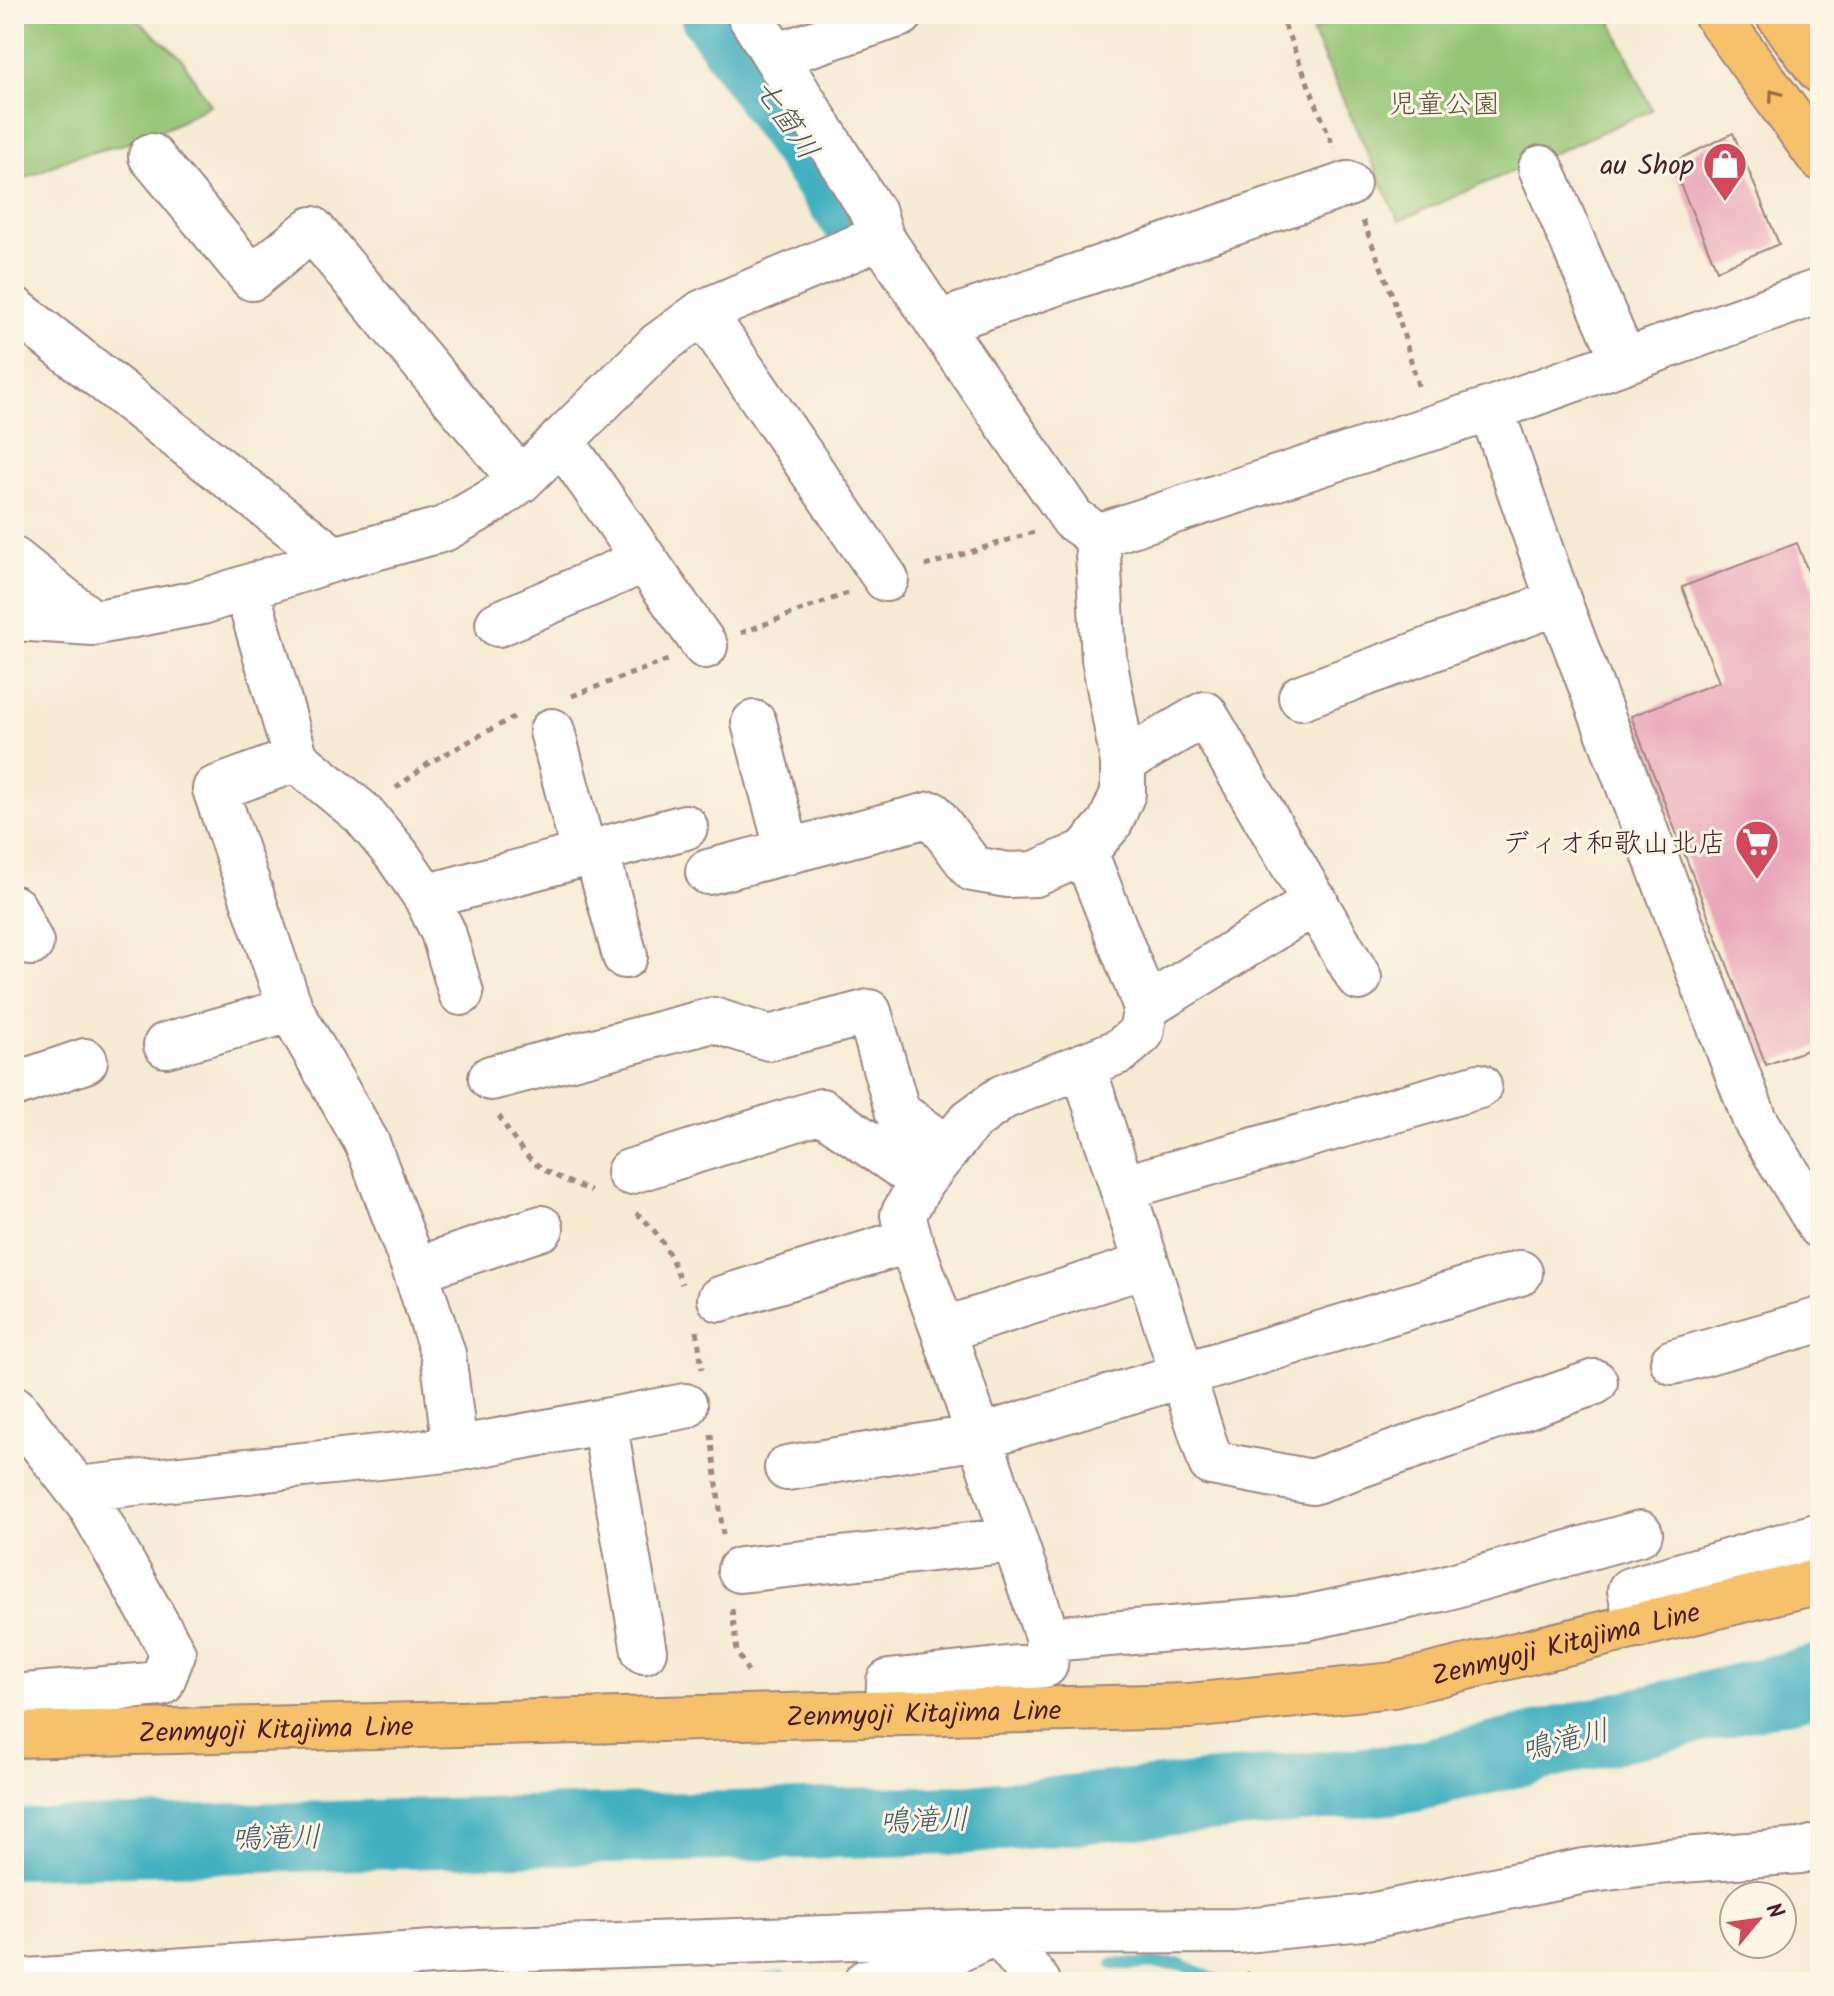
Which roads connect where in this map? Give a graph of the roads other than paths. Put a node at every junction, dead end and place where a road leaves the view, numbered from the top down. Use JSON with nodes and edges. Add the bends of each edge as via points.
{"nodes":[{"id":1,"x":749,"y":14,"type":"edge"},
{"id":2,"x":901,"y":14,"type":"edge"},
{"id":3,"x":1716,"y":14,"type":"edge"},
{"id":4,"x":1778,"y":14,"type":"edge"},
{"id":5,"x":775,"y":56,"type":"junction"},
{"id":6,"x":1820,"y":71,"type":"edge"},
{"id":7,"x":151,"y":156,"type":"dead end"},
{"id":8,"x":1820,"y":158,"type":"edge"},
{"id":9,"x":1541,"y":168,"type":"dead end"},
{"id":10,"x":1348,"y":184,"type":"dead end"},
{"id":11,"x":881,"y":237,"type":"junction"},
{"id":12,"x":1820,"y":291,"type":"edge"},
{"id":13,"x":14,"y":309,"type":"edge"},
{"id":14,"x":703,"y":312,"type":"junction"},
{"id":15,"x":938,"y":323,"type":"junction"},
{"id":16,"x":1624,"y":361,"type":"junction"},
{"id":17,"x":1491,"y":409,"type":"junction"},
{"id":18,"x":561,"y":440,"type":"junction"},
{"id":19,"x":521,"y":480,"type":"junction"},
{"id":20,"x":1097,"y":536,"type":"junction"},
{"id":21,"x":334,"y":559,"type":"junction"},
{"id":22,"x":14,"y":560,"type":"edge"},
{"id":23,"x":645,"y":560,"type":"junction"},
{"id":24,"x":886,"y":579,"type":"dead end"},
{"id":25,"x":246,"y":588,"type":"junction"},
{"id":26,"x":1559,"y":602,"type":"junction"},
{"id":27,"x":14,"y":618,"type":"edge"},
{"id":28,"x":93,"y":623,"type":"junction"},
{"id":29,"x":498,"y":624,"type":"dead end"},
{"id":30,"x":705,"y":646,"type":"dead end"},
{"id":31,"x":1301,"y":697,"type":"dead end"},
{"id":32,"x":754,"y":723,"type":"dead end"},
{"id":33,"x":552,"y":731,"type":"dead end"},
{"id":34,"x":296,"y":759,"type":"junction"},
{"id":35,"x":1123,"y":762,"type":"junction"},
{"id":36,"x":685,"y":827,"type":"dead end"},
{"id":37,"x":788,"y":852,"type":"junction"},
{"id":38,"x":1085,"y":852,"type":"junction"},
{"id":39,"x":590,"y":853,"type":"junction"},
{"id":40,"x":708,"y":872,"type":"dead end"},
{"id":41,"x":426,"y":897,"type":"junction"},
{"id":42,"x":1316,"y":902,"type":"junction"},
{"id":43,"x":625,"y":956,"type":"dead end"},
{"id":44,"x":1359,"y":978,"type":"dead end"},
{"id":45,"x":461,"y":993,"type":"dead end"},
{"id":46,"x":1146,"y":1007,"type":"junction"},
{"id":47,"x":291,"y":1010,"type":"junction"},
{"id":48,"x":166,"y":1045,"type":"dead end"},
{"id":49,"x":85,"y":1061,"type":"dead end"},
{"id":50,"x":1083,"y":1066,"type":"junction"},
{"id":51,"x":491,"y":1078,"type":"dead end"},
{"id":52,"x":14,"y":1085,"type":"edge"},
{"id":53,"x":1479,"y":1086,"type":"dead end"},
{"id":54,"x":935,"y":1165,"type":"junction"},
{"id":55,"x":629,"y":1172,"type":"dead end"},
{"id":56,"x":1122,"y":1188,"type":"junction"},
{"id":57,"x":1816,"y":1212,"type":"edge"},
{"id":58,"x":541,"y":1228,"type":"dead end"},
{"id":59,"x":910,"y":1240,"type":"junction"},
{"id":60,"x":1147,"y":1265,"type":"junction"},
{"id":61,"x":415,"y":1270,"type":"junction"},
{"id":62,"x":1520,"y":1273,"type":"dead end"},
{"id":63,"x":720,"y":1299,"type":"dead end"},
{"id":64,"x":1820,"y":1320,"type":"edge"},
{"id":65,"x":943,"y":1330,"type":"junction"},
{"id":66,"x":1673,"y":1362,"type":"dead end"},
{"id":67,"x":1182,"y":1374,"type":"junction"},
{"id":68,"x":1595,"y":1382,"type":"dead end"},
{"id":69,"x":685,"y":1406,"type":"dead end"},
{"id":70,"x":14,"y":1408,"type":"edge"},
{"id":71,"x":604,"y":1421,"type":"junction"},
{"id":72,"x":979,"y":1437,"type":"junction"},
{"id":73,"x":455,"y":1449,"type":"junction"},
{"id":74,"x":787,"y":1468,"type":"dead end"},
{"id":75,"x":77,"y":1489,"type":"junction"},
{"id":76,"x":1640,"y":1533,"type":"dead end"},
{"id":77,"x":1820,"y":1535,"type":"edge"},
{"id":78,"x":1014,"y":1540,"type":"junction"},
{"id":79,"x":740,"y":1570,"type":"dead end"},
{"id":80,"x":1820,"y":1581,"type":"edge"},
{"id":81,"x":1638,"y":1626,"type":"junction"},
{"id":82,"x":1048,"y":1639,"type":"junction"},
{"id":83,"x":644,"y":1651,"type":"dead end"},
{"id":84,"x":14,"y":1697,"type":"edge"},
{"id":85,"x":888,"y":1714,"type":"junction"},
{"id":86,"x":14,"y":1735,"type":"edge"},
{"id":87,"x":1820,"y":1846,"type":"edge"},
{"id":88,"x":998,"y":1932,"type":"junction"},
{"id":89,"x":14,"y":1982,"type":"edge"},
{"id":90,"x":866,"y":1982,"type":"edge"},
{"id":91,"x":1038,"y":1982,"type":"edge"}],
"edges":[{"from":1,"to":5,"type":"street"},
{"from":2,"to":5,"type":"street"},
{"from":8,"to":3,"type":"main road","one_way":true},
{"from":4,"to":6,"type":"main road"},
{"from":5,"to":11,"type":"street","via":[[875,216]]},
{"from":7,"to":19,"type":"street","via":[[252,278],[312,229]]},
{"from":9,"to":16,"type":"street"},
{"from":10,"to":15,"type":"street"},
{"from":11,"to":14,"type":"street"},
{"from":11,"to":15,"type":"street"},
{"from":12,"to":16,"type":"street"},
{"from":13,"to":21,"type":"street"},
{"from":14,"to":18,"type":"street","via":[[658,345]]},
{"from":14,"to":24,"type":"street"},
{"from":15,"to":20,"type":"street","via":[[1073,519]]},
{"from":16,"to":17,"type":"street"},
{"from":17,"to":20,"type":"street"},
{"from":17,"to":26,"type":"street"},
{"from":18,"to":19,"type":"street"},
{"from":18,"to":23,"type":"street"},
{"from":19,"to":21,"type":"street","via":[[444,529]]},
{"from":20,"to":35,"type":"street","via":[[1104,659]]},
{"from":21,"to":25,"type":"street"},
{"from":22,"to":28,"type":"street"},
{"from":23,"to":29,"type":"street"},
{"from":23,"to":30,"type":"street"},
{"from":25,"to":28,"type":"street"},
{"from":25,"to":34,"type":"street"},
{"from":26,"to":31,"type":"street"},
{"from":26,"to":57,"type":"street","via":[[1755,1120]]},
{"from":27,"to":28,"type":"street"},
{"from":32,"to":37,"type":"street"},
{"from":33,"to":39,"type":"street"},
{"from":34,"to":41,"type":"street","via":[[363,814]]},
{"from":34,"to":47,"type":"street","via":[[215,789]]},
{"from":35,"to":38,"type":"street","via":[[1123,793],[1110,823]]},
{"from":35,"to":42,"type":"street","via":[[1205,714]]},
{"from":36,"to":39,"type":"street"},
{"from":37,"to":38,"type":"street","via":[[932,814],[973,869],[1035,874]]},
{"from":37,"to":40,"type":"street"},
{"from":38,"to":46,"type":"street"},
{"from":39,"to":41,"type":"street"},
{"from":39,"to":43,"type":"street"},
{"from":41,"to":45,"type":"street"},
{"from":42,"to":44,"type":"street"},
{"from":42,"to":46,"type":"street"},
{"from":46,"to":50,"type":"street","via":[[1141,1033],[1120,1051]]},
{"from":47,"to":48,"type":"street"},
{"from":47,"to":61,"type":"street","via":[[367,1143]]},
{"from":49,"to":52,"type":"street"},
{"from":50,"to":54,"type":"street","via":[[1003,1097],[970,1121]]},
{"from":50,"to":56,"type":"street"},
{"from":51,"to":54,"type":"street","via":[[713,1020],[769,1038],[869,1012],[898,1113]]},
{"from":53,"to":56,"type":"street"},
{"from":54,"to":55,"type":"street","via":[[821,1111]]},
{"from":54,"to":59,"type":"street","via":[[903,1215]]},
{"from":56,"to":60,"type":"street"},
{"from":58,"to":61,"type":"street"},
{"from":59,"to":63,"type":"street"},
{"from":59,"to":65,"type":"street"},
{"from":60,"to":65,"type":"street"},
{"from":60,"to":67,"type":"street"},
{"from":61,"to":73,"type":"street","via":[[443,1354]]},
{"from":62,"to":67,"type":"street"},
{"from":64,"to":66,"type":"street"},
{"from":65,"to":72,"type":"street"},
{"from":67,"to":68,"type":"street","via":[[1211,1463],[1312,1482]]},
{"from":67,"to":72,"type":"street"},
{"from":69,"to":71,"type":"street"},
{"from":70,"to":75,"type":"street"},
{"from":71,"to":73,"type":"street"},
{"from":71,"to":83,"type":"street"},
{"from":72,"to":74,"type":"street"},
{"from":72,"to":78,"type":"street"},
{"from":73,"to":75,"type":"street"},
{"from":75,"to":84,"type":"street","via":[[173,1653],[161,1684]]},
{"from":76,"to":82,"type":"street","via":[[1441,1589],[1305,1618]]},
{"from":77,"to":81,"type":"street","via":[[1630,1590]]},
{"from":78,"to":79,"type":"street"},
{"from":78,"to":82,"type":"street"},
{"from":80,"to":81,"type":"main road","name":"Zenmyoji Kitajima Line"},
{"from":81,"to":85,"type":"main road","name":"Zenmyoji Kitajima Line","via":[[1393,1685],[1189,1706]]},
{"from":82,"to":85,"type":"street","via":[[1045,1665],[889,1682]]},
{"from":85,"to":86,"type":"main road","name":"Zenmyoji Kitajima Line"},
{"from":87,"to":88,"type":"street","via":[[1584,1871],[1361,1918],[1237,1931]]},
{"from":88,"to":89,"type":"street","via":[[475,1950]]},
{"from":88,"to":90,"type":"street","via":[[909,1973]]},
{"from":88,"to":91,"type":"street"}]}
